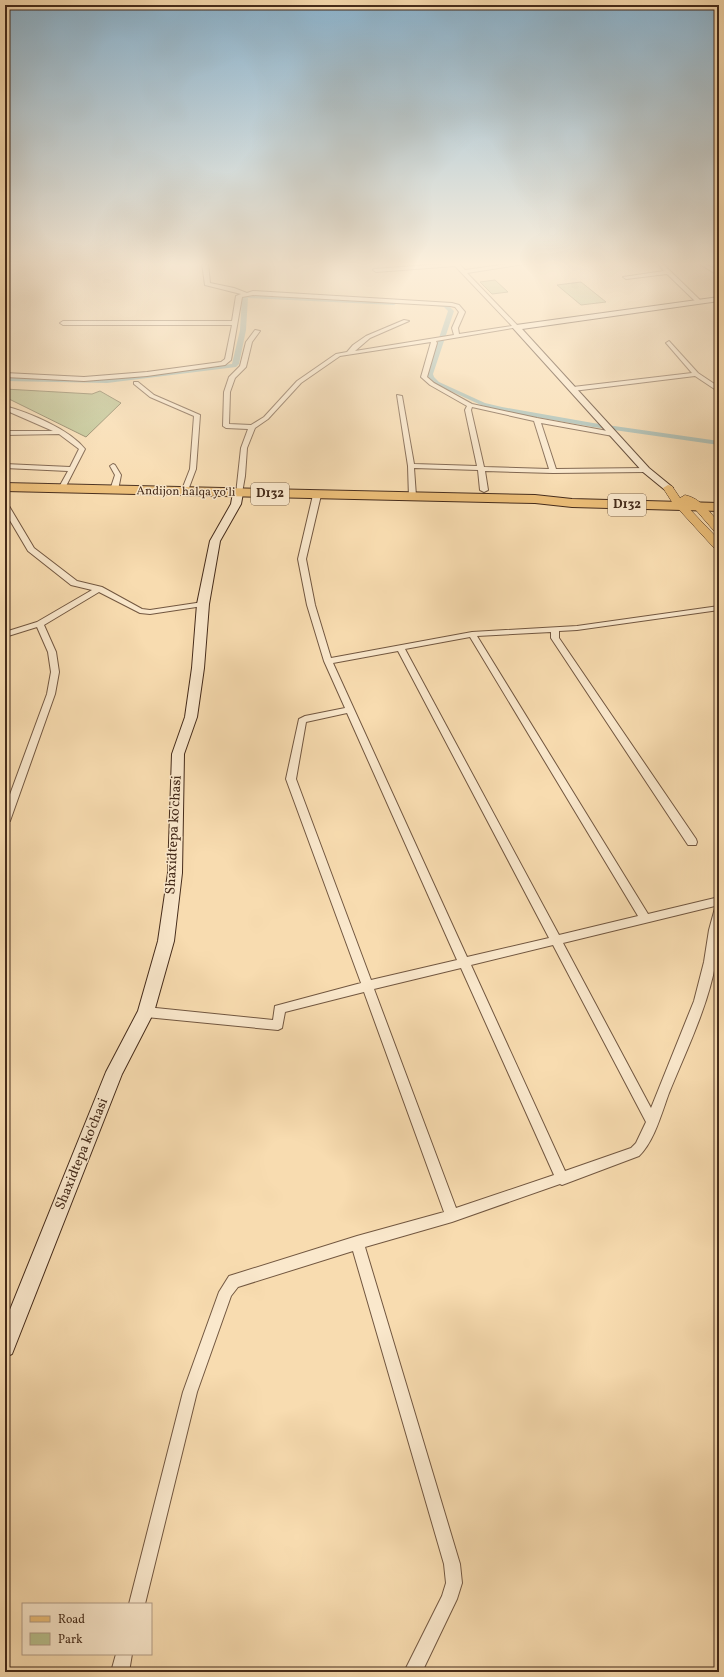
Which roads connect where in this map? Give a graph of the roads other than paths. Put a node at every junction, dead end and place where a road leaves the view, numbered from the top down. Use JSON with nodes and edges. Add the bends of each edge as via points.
{"nodes":[{"id":1,"x":232,"y":341,"type":"edge"},
{"id":2,"x":250,"y":341,"type":"edge"},
{"id":3,"x":363,"y":341,"type":"edge"},
{"id":4,"x":425,"y":341,"type":"edge"},
{"id":5,"x":434,"y":341,"type":"edge"},
{"id":6,"x":528,"y":341,"type":"edge"},
{"id":7,"x":669,"y":342,"type":"dead end"},
{"id":8,"x":350,"y":352,"type":"junction"},
{"id":9,"x":696,"y":374,"type":"junction"},
{"id":10,"x":5,"y":375,"type":"edge"},
{"id":11,"x":136,"y":383,"type":"dead end"},
{"id":12,"x":572,"y":389,"type":"junction"},
{"id":13,"x":718,"y":390,"type":"edge"},
{"id":14,"x":399,"y":396,"type":"dead end"},
{"id":15,"x":470,"y":405,"type":"junction"},
{"id":16,"x":5,"y":408,"type":"edge"},
{"id":17,"x":537,"y":420,"type":"junction"},
{"id":18,"x":252,"y":427,"type":"junction"},
{"id":19,"x":610,"y":430,"type":"junction"},
{"id":20,"x":5,"y":433,"type":"edge"},
{"id":21,"x":61,"y":433,"type":"junction"},
{"id":22,"x":5,"y":466,"type":"edge"},
{"id":23,"x":113,"y":466,"type":"dead end"},
{"id":24,"x":411,"y":466,"type":"junction"},
{"id":25,"x":72,"y":469,"type":"junction"},
{"id":26,"x":481,"y":469,"type":"junction"},
{"id":27,"x":646,"y":470,"type":"junction"},
{"id":28,"x":552,"y":471,"type":"junction"},
{"id":29,"x":5,"y":487,"type":"edge"},
{"id":30,"x":668,"y":488,"type":"joint"},
{"id":31,"x":62,"y":489,"type":"junction"},
{"id":32,"x":114,"y":490,"type":"junction"},
{"id":33,"x":484,"y":490,"type":"dead end"},
{"id":34,"x":185,"y":492,"type":"junction"},
{"id":35,"x":238,"y":493,"type":"junction"},
{"id":36,"x":317,"y":495,"type":"junction"},
{"id":37,"x":412,"y":496,"type":"junction"},
{"id":38,"x":719,"y":501,"type":"edge"},
{"id":39,"x":686,"y":504,"type":"junction"},
{"id":40,"x":5,"y":506,"type":"edge"},
{"id":41,"x":719,"y":507,"type":"edge"},
{"id":42,"x":719,"y":530,"type":"edge"},
{"id":43,"x":719,"y":547,"type":"edge"},
{"id":44,"x":99,"y":589,"type":"junction"},
{"id":45,"x":203,"y":604,"type":"junction"},
{"id":46,"x":719,"y":608,"type":"edge"},
{"id":47,"x":40,"y":624,"type":"junction"},
{"id":48,"x":555,"y":629,"type":"junction"},
{"id":49,"x":472,"y":634,"type":"junction"},
{"id":50,"x":5,"y":635,"type":"edge"},
{"id":51,"x":400,"y":647,"type":"junction"},
{"id":52,"x":328,"y":661,"type":"junction"},
{"id":53,"x":350,"y":710,"type":"junction"},
{"id":54,"x":5,"y":821,"type":"edge"},
{"id":55,"x":692,"y":842,"type":"dead end"},
{"id":56,"x":719,"y":901,"type":"edge"},
{"id":57,"x":719,"y":911,"type":"edge"},
{"id":58,"x":645,"y":919,"type":"junction"},
{"id":59,"x":556,"y":941,"type":"junction"},
{"id":60,"x":463,"y":963,"type":"junction"},
{"id":61,"x":367,"y":986,"type":"junction"},
{"id":62,"x":146,"y":1012,"type":"junction"},
{"id":63,"x":652,"y":1122,"type":"junction"},
{"id":64,"x":562,"y":1179,"type":"junction"},
{"id":65,"x":452,"y":1216,"type":"junction"},
{"id":66,"x":357,"y":1243,"type":"junction"},
{"id":67,"x":5,"y":1347,"type":"edge"},
{"id":68,"x":137,"y":1603,"type":"edge"},
{"id":69,"x":124,"y":1655,"type":"edge"},
{"id":70,"x":120,"y":1672,"type":"edge"},
{"id":71,"x":413,"y":1672,"type":"edge"}],
"edges":[{"from":1,"to":10,"type":"street","via":[[228,360],[223,364],[84,379]]},
{"from":2,"to":18,"type":"street","via":[[243,367],[232,377],[228,392],[226,426]]},
{"from":3,"to":8,"type":"street"},
{"from":4,"to":8,"type":"street"},
{"from":5,"to":15,"type":"street","via":[[424,377]]},
{"from":6,"to":12,"type":"street"},
{"from":7,"to":9,"type":"street"},
{"from":8,"to":18,"type":"street","via":[[338,355],[299,382],[266,418]]},
{"from":9,"to":12,"type":"street"},
{"from":9,"to":13,"type":"street"},
{"from":11,"to":34,"type":"street","via":[[152,396],[175,408],[197,415],[193,468]]},
{"from":12,"to":19,"type":"street"},
{"from":14,"to":24,"type":"street"},
{"from":15,"to":17,"type":"street"},
{"from":15,"to":26,"type":"street","via":[[468,410]]},
{"from":16,"to":21,"type":"street"},
{"from":17,"to":19,"type":"street"},
{"from":17,"to":28,"type":"street"},
{"from":18,"to":35,"type":"street","via":[[244,448]]},
{"from":19,"to":27,"type":"street"},
{"from":20,"to":21,"type":"street"},
{"from":21,"to":25,"type":"street","via":[[79,444],[82,449]]},
{"from":22,"to":25,"type":"street"},
{"from":23,"to":32,"type":"street","via":[[118,475]]},
{"from":24,"to":26,"type":"street"},
{"from":24,"to":37,"type":"street"},
{"from":25,"to":31,"type":"street"},
{"from":26,"to":28,"type":"street"},
{"from":26,"to":33,"type":"street"},
{"from":27,"to":28,"type":"street"},
{"from":27,"to":30,"type":"street"},
{"from":29,"to":31,"type":"highway","name":"Andijon halqa yo‘li","number":"D132"},
{"from":30,"to":39,"type":"main road"},
{"from":31,"to":32,"type":"highway","name":"Andijon halqa yo‘li","number":"D132"},
{"from":32,"to":34,"type":"highway","name":"Andijon halqa yo‘li","number":"D132"},
{"from":34,"to":35,"type":"highway","name":"Andijon halqa yo‘li","number":"D132"},
{"from":35,"to":36,"type":"highway","name":"Andijon halqa yo‘li","number":"D132"},
{"from":35,"to":45,"type":"street","name":"Shaxidtepa ko'chasi","via":[[236,504],[215,541]]},
{"from":36,"to":37,"type":"highway","name":"Andijon halqa yo‘li","number":"D132"},
{"from":36,"to":52,"type":"street","via":[[302,559],[311,605]]},
{"from":37,"to":39,"type":"highway","name":"Andijon halqa yo‘li","number":"D132","via":[[535,499],[572,503]]},
{"from":38,"to":39,"type":"highway","name":"Andijon halqa yo‘li","number":"D132"},
{"from":39,"to":41,"type":"highway","name":"Andijon halqa yo‘li","number":"D132"},
{"from":39,"to":42,"type":"main road"},
{"from":39,"to":43,"type":"main road"},
{"from":40,"to":44,"type":"street","via":[[31,549],[74,583]]},
{"from":44,"to":45,"type":"street","via":[[140,611],[150,612]]},
{"from":44,"to":47,"type":"street"},
{"from":45,"to":62,"type":"street","name":"Shaxidtepa ko'chasi","via":[[191,717],[178,754],[175,872],[166,941]]},
{"from":46,"to":48,"type":"street"},
{"from":47,"to":50,"type":"street"},
{"from":47,"to":54,"type":"street","via":[[52,652],[55,672],[51,694]]},
{"from":48,"to":49,"type":"street"},
{"from":48,"to":55,"type":"street","via":[[555,638]]},
{"from":49,"to":51,"type":"street"},
{"from":49,"to":58,"type":"street"},
{"from":51,"to":52,"type":"street"},
{"from":51,"to":59,"type":"street"},
{"from":52,"to":53,"type":"street"},
{"from":53,"to":60,"type":"street"},
{"from":53,"to":61,"type":"street","via":[[302,721],[291,779]]},
{"from":56,"to":58,"type":"street"},
{"from":57,"to":63,"type":"street","via":[[700,1001]]},
{"from":58,"to":59,"type":"street"},
{"from":59,"to":60,"type":"street"},
{"from":59,"to":63,"type":"street"},
{"from":60,"to":61,"type":"street"},
{"from":60,"to":64,"type":"street"},
{"from":61,"to":62,"type":"street","via":[[280,1009],[278,1025]]},
{"from":61,"to":65,"type":"street"},
{"from":62,"to":67,"type":"street","name":"Shaxidtepa ko'chasi","via":[[114,1072]]},
{"from":63,"to":64,"type":"street","via":[[635,1152]]},
{"from":64,"to":65,"type":"street"},
{"from":65,"to":66,"type":"street"},
{"from":66,"to":68,"type":"street","via":[[234,1281],[226,1292],[190,1392]]},
{"from":66,"to":71,"type":"street","via":[[452,1564],[454,1583],[449,1599]]},
{"from":69,"to":70,"type":"street"}]}
